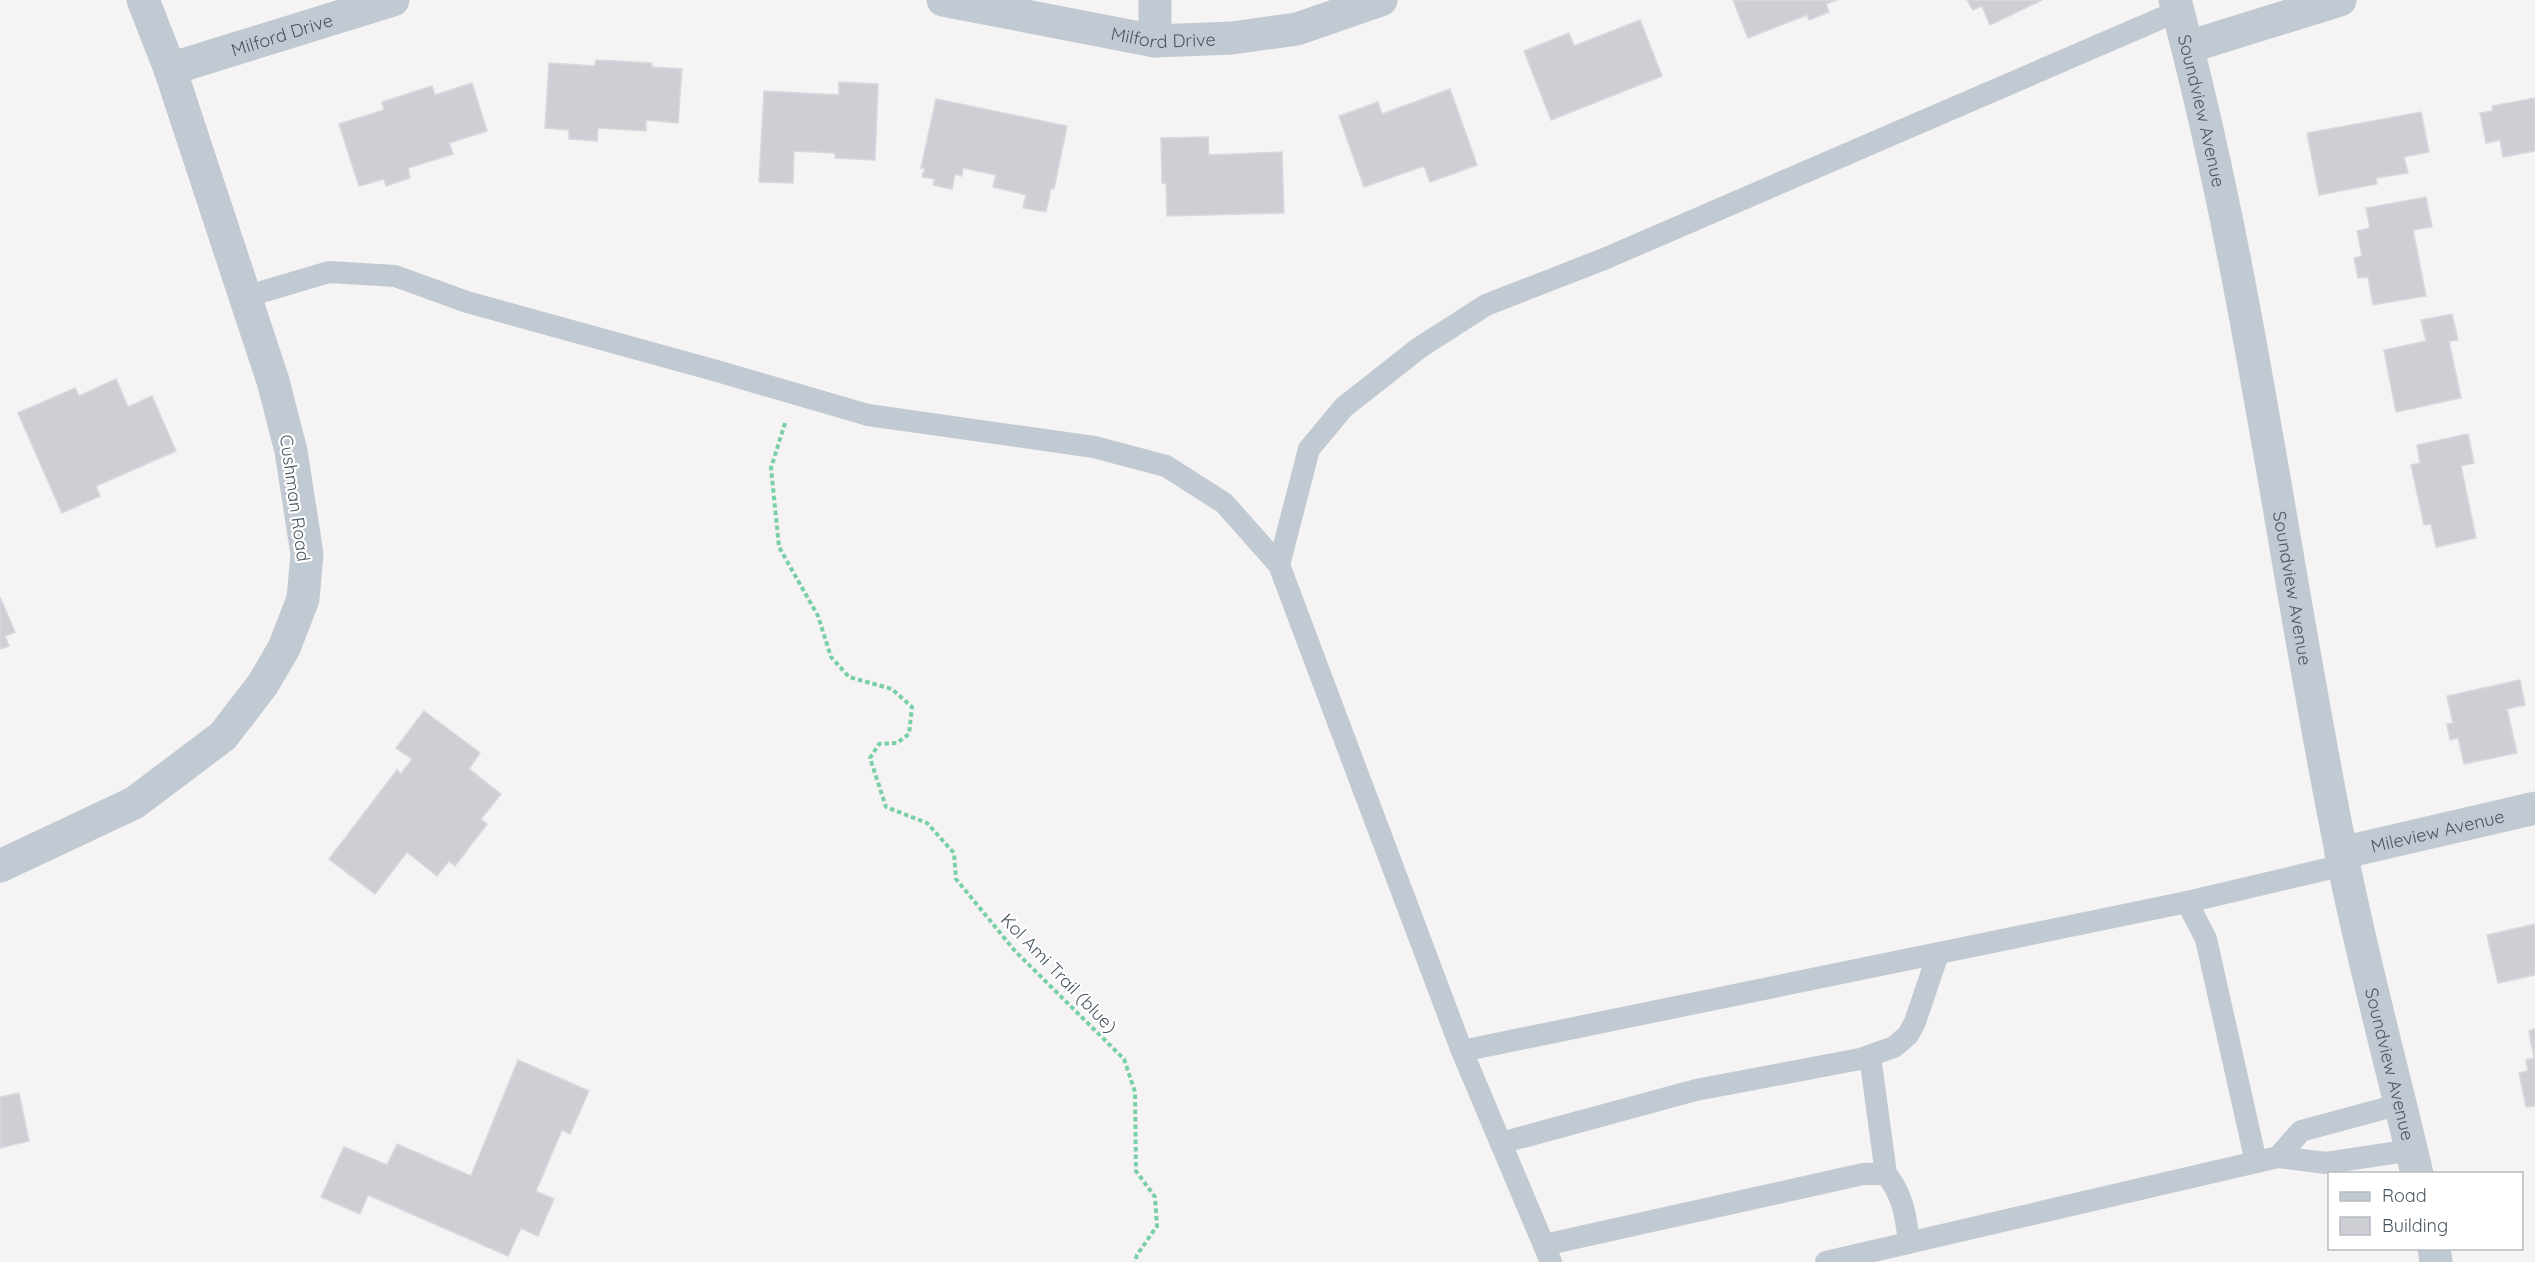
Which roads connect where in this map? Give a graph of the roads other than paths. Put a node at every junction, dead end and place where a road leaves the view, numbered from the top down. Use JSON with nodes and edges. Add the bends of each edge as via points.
{"nodes":[{"id":1,"x":143,"y":0,"type":"edge"},
{"id":2,"x":393,"y":0,"type":"edge"},
{"id":3,"x":944,"y":0,"type":"edge"},
{"id":4,"x":1155,"y":0,"type":"edge"},
{"id":5,"x":1382,"y":0,"type":"edge"},
{"id":6,"x":2340,"y":0,"type":"edge"},
{"id":7,"x":2177,"y":5,"type":"edge"},
{"id":8,"x":1155,"y":41,"type":"junction"},
{"id":9,"x":2188,"y":46,"type":"junction"},
{"id":10,"x":170,"y":69,"type":"junction"},
{"id":11,"x":245,"y":297,"type":"junction"},
{"id":12,"x":1279,"y":565,"type":"junction"},
{"id":13,"x":2535,"y":808,"type":"edge"},
{"id":14,"x":2342,"y":859,"type":"junction"},
{"id":15,"x":0,"y":866,"type":"edge"},
{"id":16,"x":2187,"y":902,"type":"junction"},
{"id":17,"x":1938,"y":954,"type":"junction"},
{"id":18,"x":1462,"y":1051,"type":"junction"},
{"id":19,"x":1870,"y":1056,"type":"junction"},
{"id":20,"x":2401,"y":1104,"type":"junction"},
{"id":21,"x":1501,"y":1143,"type":"junction"},
{"id":22,"x":2267,"y":1159,"type":"junction"},
{"id":23,"x":2415,"y":1162,"type":"edge"},
{"id":24,"x":1886,"y":1174,"type":"junction"},
{"id":25,"x":1909,"y":1243,"type":"junction"},
{"id":26,"x":1547,"y":1254,"type":"edge"},
{"id":27,"x":1826,"y":1262,"type":"edge"}],
"edges":[{"from":1,"to":10,"type":"street","name":"Cushman Road"},
{"from":2,"to":10,"type":"street","name":"Milford Drive"},
{"from":3,"to":8,"type":"street","name":"Milford Drive"},
{"from":4,"to":8,"type":"street"},
{"from":5,"to":8,"type":"street","name":"Milford Drive","via":[[1297,29],[1232,38]]},
{"from":6,"to":9,"type":"street"},
{"from":7,"to":9,"type":"street","name":"Soundview Avenue"},
{"from":7,"to":12,"type":"lane","via":[[1605,260],[1486,305],[1419,348],[1344,407],[1309,449]]},
{"from":9,"to":14,"type":"street","name":"Soundview Avenue","via":[[2230,239]]},
{"from":10,"to":11,"type":"street","name":"Cushman Road"},
{"from":11,"to":12,"type":"lane","via":[[328,272],[395,276],[467,302],[868,416],[1094,447],[1166,466],[1224,503]]},
{"from":11,"to":15,"type":"street","name":"Cushman Road","via":[[291,451],[307,554],[303,599],[284,648],[263,684],[223,736],[172,776],[134,803]]},
{"from":12,"to":18,"type":"lane"},
{"from":13,"to":14,"type":"street","name":"Mileview Avenue"},
{"from":14,"to":16,"type":"lane"},
{"from":14,"to":20,"type":"street","name":"Soundview Avenue"},
{"from":16,"to":17,"type":"lane"},
{"from":16,"to":22,"type":"lane","via":[[2206,939]]},
{"from":17,"to":18,"type":"lane"},
{"from":17,"to":19,"type":"lane","via":[[1908,1035],[1894,1047]]},
{"from":18,"to":21,"type":"lane"},
{"from":19,"to":21,"type":"lane","via":[[1696,1090]]},
{"from":19,"to":24,"type":"lane"},
{"from":20,"to":22,"type":"lane","via":[[2301,1131]]},
{"from":20,"to":23,"type":"street","name":"Soundview Avenue"},
{"from":21,"to":26,"type":"lane"},
{"from":22,"to":23,"type":"lane"},
{"from":22,"to":25,"type":"lane"},
{"from":24,"to":25,"type":"lane","via":[[1905,1207]]},
{"from":24,"to":26,"type":"lane","via":[[1863,1174]]},
{"from":25,"to":27,"type":"lane"}]}
